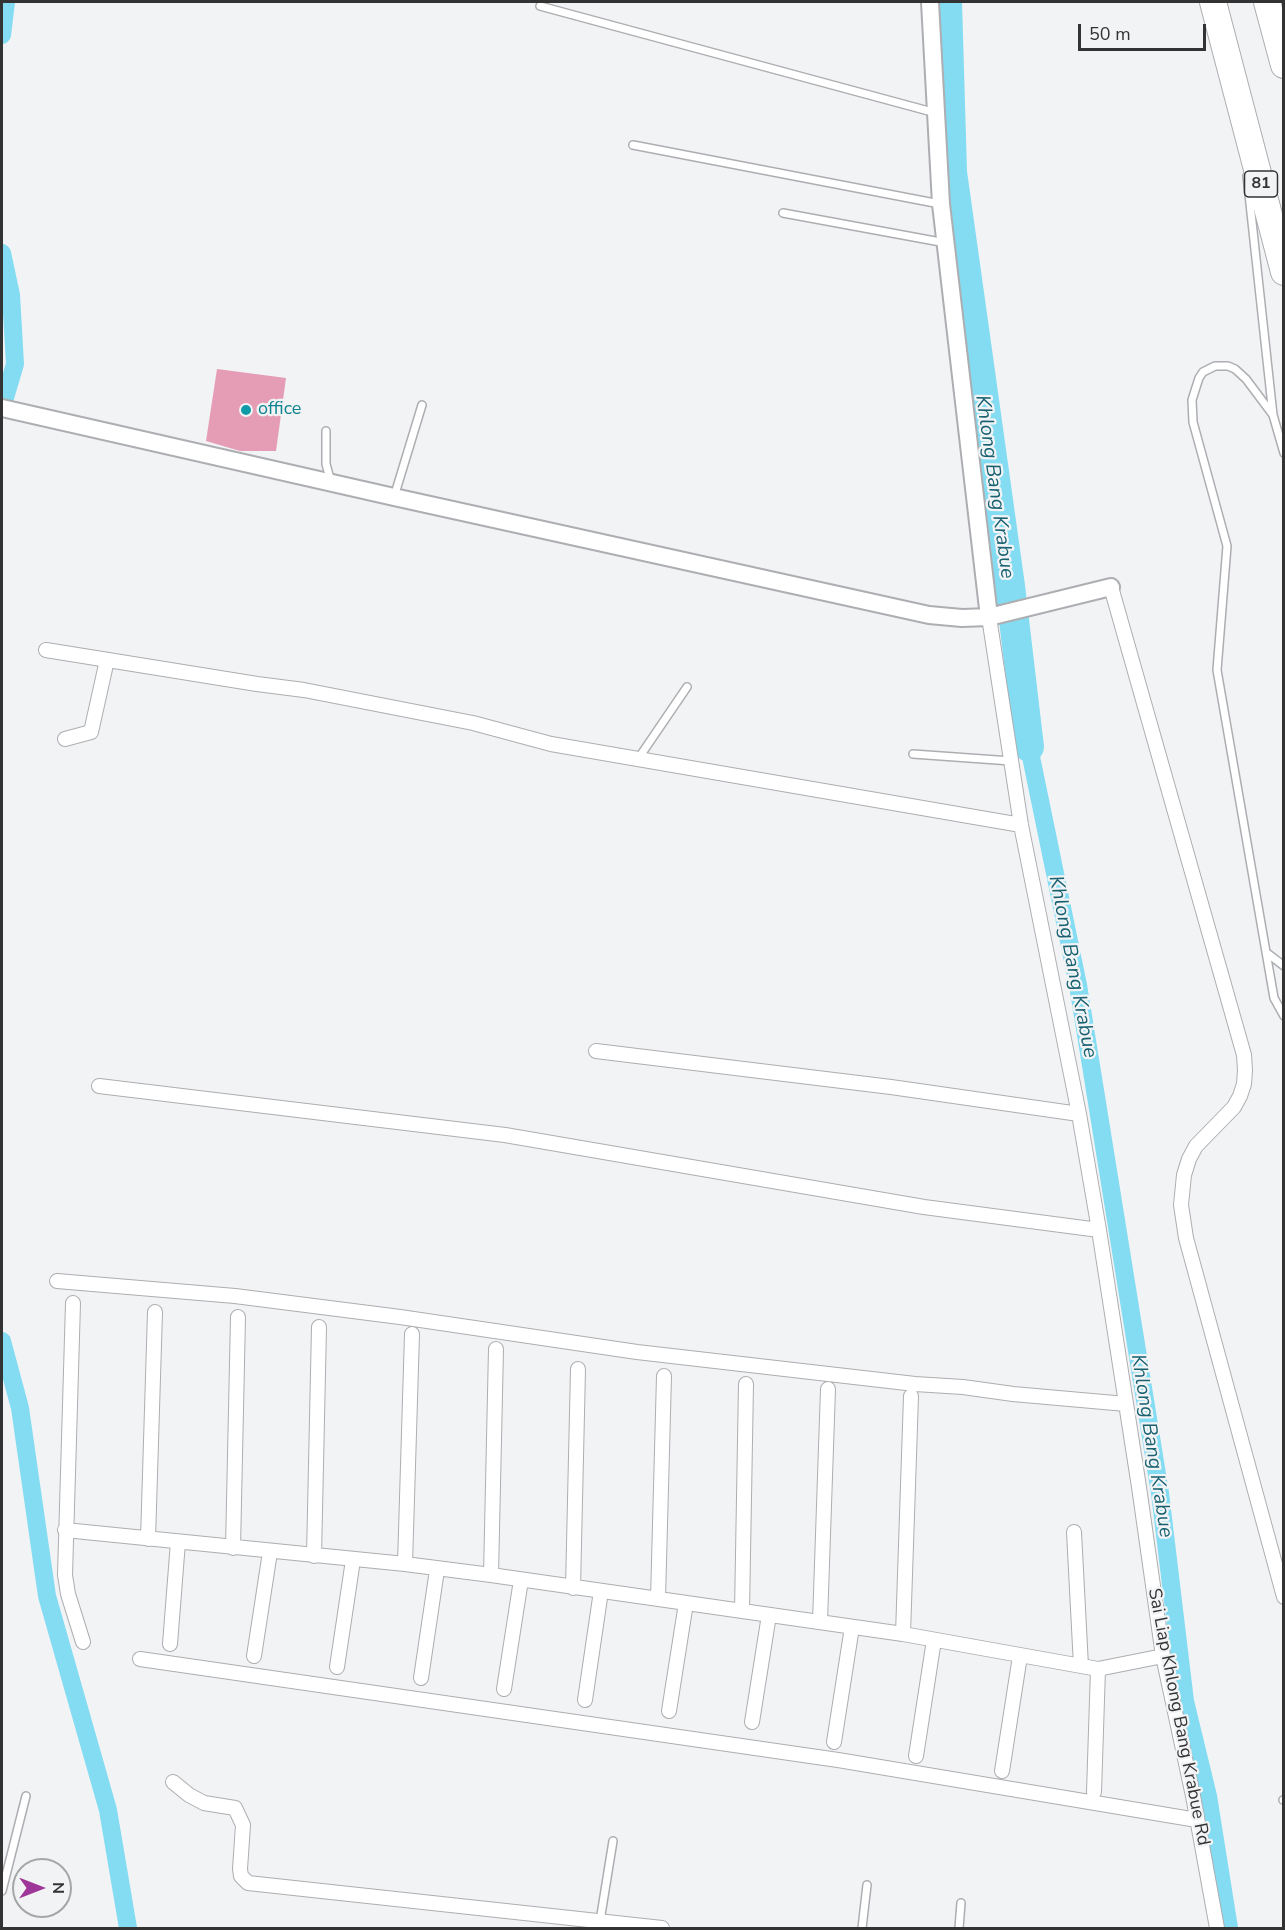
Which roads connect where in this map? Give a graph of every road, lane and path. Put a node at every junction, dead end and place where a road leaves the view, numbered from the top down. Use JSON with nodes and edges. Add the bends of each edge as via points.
{"nodes":[{"id":1,"x":930,"y":2,"type":"edge"},
{"id":2,"x":1213,"y":2,"type":"edge"},
{"id":3,"x":1267,"y":2,"type":"edge"},
{"id":4,"x":540,"y":6,"type":"dead end"},
{"id":5,"x":1284,"y":65,"type":"edge"},
{"id":6,"x":1238,"y":96,"type":"junction"},
{"id":7,"x":936,"y":113,"type":"junction"},
{"id":8,"x":633,"y":145,"type":"dead end"},
{"id":9,"x":1244,"y":155,"type":"dead end"},
{"id":10,"x":1246,"y":167,"type":"dead end"},
{"id":11,"x":941,"y":204,"type":"junction"},
{"id":12,"x":783,"y":213,"type":"dead end"},
{"id":13,"x":946,"y":243,"type":"junction"},
{"id":14,"x":1284,"y":272,"type":"edge"},
{"id":15,"x":422,"y":405,"type":"dead end"},
{"id":16,"x":2,"y":408,"type":"edge"},
{"id":17,"x":1273,"y":415,"type":"junction"},
{"id":18,"x":326,"y":431,"type":"dead end"},
{"id":19,"x":1284,"y":453,"type":"edge"},
{"id":20,"x":332,"y":483,"type":"junction"},
{"id":21,"x":394,"y":497,"type":"junction"},
{"id":22,"x":1111,"y":587,"type":"joint"},
{"id":23,"x":989,"y":618,"type":"junction"},
{"id":24,"x":46,"y":650,"type":"dead end"},
{"id":25,"x":107,"y":660,"type":"junction"},
{"id":26,"x":687,"y":687,"type":"dead end"},
{"id":27,"x":65,"y":739,"type":"dead end"},
{"id":28,"x":913,"y":754,"type":"dead end"},
{"id":29,"x":638,"y":759,"type":"junction"},
{"id":30,"x":1011,"y":761,"type":"junction"},
{"id":31,"x":1021,"y":825,"type":"junction"},
{"id":32,"x":1267,"y":953,"type":"junction"},
{"id":33,"x":1284,"y":966,"type":"edge"},
{"id":34,"x":1284,"y":1016,"type":"edge"},
{"id":35,"x":596,"y":1051,"type":"dead end"},
{"id":36,"x":99,"y":1086,"type":"dead end"},
{"id":37,"x":1079,"y":1114,"type":"junction"},
{"id":38,"x":1099,"y":1230,"type":"junction"},
{"id":39,"x":57,"y":1281,"type":"dead end"},
{"id":40,"x":73,"y":1302,"type":"dead end"},
{"id":41,"x":155,"y":1312,"type":"dead end"},
{"id":42,"x":238,"y":1317,"type":"dead end"},
{"id":43,"x":319,"y":1327,"type":"dead end"},
{"id":44,"x":412,"y":1334,"type":"dead end"},
{"id":45,"x":496,"y":1349,"type":"dead end"},
{"id":46,"x":578,"y":1369,"type":"dead end"},
{"id":47,"x":664,"y":1376,"type":"dead end"},
{"id":48,"x":746,"y":1384,"type":"dead end"},
{"id":49,"x":828,"y":1389,"type":"dead end"},
{"id":50,"x":911,"y":1396,"type":"dead end"},
{"id":51,"x":1126,"y":1404,"type":"junction"},
{"id":52,"x":65,"y":1530,"type":"junction"},
{"id":53,"x":1074,"y":1532,"type":"dead end"},
{"id":54,"x":148,"y":1539,"type":"junction"},
{"id":55,"x":178,"y":1542,"type":"junction"},
{"id":56,"x":233,"y":1548,"type":"junction"},
{"id":57,"x":270,"y":1552,"type":"junction"},
{"id":58,"x":314,"y":1556,"type":"junction"},
{"id":59,"x":353,"y":1560,"type":"junction"},
{"id":60,"x":405,"y":1564,"type":"junction"},
{"id":61,"x":437,"y":1570,"type":"junction"},
{"id":62,"x":491,"y":1575,"type":"junction"},
{"id":63,"x":520,"y":1580,"type":"junction"},
{"id":64,"x":573,"y":1588,"type":"junction"},
{"id":65,"x":601,"y":1591,"type":"junction"},
{"id":66,"x":1284,"y":1597,"type":"edge"},
{"id":67,"x":658,"y":1599,"type":"junction"},
{"id":68,"x":686,"y":1603,"type":"junction"},
{"id":69,"x":742,"y":1611,"type":"junction"},
{"id":70,"x":769,"y":1615,"type":"junction"},
{"id":71,"x":820,"y":1623,"type":"junction"},
{"id":72,"x":852,"y":1627,"type":"junction"},
{"id":73,"x":903,"y":1634,"type":"junction"},
{"id":74,"x":934,"y":1640,"type":"junction"},
{"id":75,"x":82,"y":1642,"type":"dead end"},
{"id":76,"x":170,"y":1644,"type":"dead end"},
{"id":77,"x":254,"y":1656,"type":"dead end"},
{"id":78,"x":1020,"y":1656,"type":"junction"},
{"id":79,"x":1163,"y":1656,"type":"junction"},
{"id":80,"x":140,"y":1659,"type":"dead end"},
{"id":81,"x":1081,"y":1666,"type":"junction"},
{"id":82,"x":337,"y":1667,"type":"dead end"},
{"id":83,"x":1098,"y":1669,"type":"junction"},
{"id":84,"x":420,"y":1678,"type":"dead end"},
{"id":85,"x":504,"y":1689,"type":"dead end"},
{"id":86,"x":585,"y":1700,"type":"dead end"},
{"id":87,"x":669,"y":1711,"type":"dead end"},
{"id":88,"x":752,"y":1722,"type":"dead end"},
{"id":89,"x":834,"y":1742,"type":"dead end"},
{"id":90,"x":916,"y":1756,"type":"dead end"},
{"id":91,"x":1002,"y":1771,"type":"dead end"},
{"id":92,"x":173,"y":1782,"type":"dead end"},
{"id":93,"x":1094,"y":1792,"type":"dead end"},
{"id":94,"x":26,"y":1796,"type":"dead end"},
{"id":95,"x":1197,"y":1820,"type":"junction"},
{"id":96,"x":614,"y":1841,"type":"dead end"},
{"id":97,"x":867,"y":1886,"type":"dead end"},
{"id":98,"x":2,"y":1891,"type":"edge"},
{"id":99,"x":961,"y":1903,"type":"dead end"},
{"id":100,"x":600,"y":1921,"type":"junction"},
{"id":101,"x":662,"y":1929,"type":"edge"},
{"id":102,"x":862,"y":1929,"type":"edge"},
{"id":103,"x":959,"y":1929,"type":"edge"},
{"id":104,"x":1217,"y":1929,"type":"edge"}],
"edges":[{"from":1,"to":7,"type":"street"},
{"from":2,"to":6,"type":"highway","number":"81"},
{"from":3,"to":5,"type":"highway"},
{"from":4,"to":7,"type":"lane"},
{"from":6,"to":9,"type":"lane"},
{"from":6,"to":14,"type":"highway","number":"81"},
{"from":7,"to":11,"type":"street"},
{"from":8,"to":11,"type":"lane"},
{"from":10,"to":17,"type":"lane"},
{"from":11,"to":13,"type":"street"},
{"from":12,"to":13,"type":"lane"},
{"from":13,"to":23,"type":"street"},
{"from":15,"to":21,"type":"lane"},
{"from":16,"to":20,"type":"street"},
{"from":17,"to":19,"type":"lane"},
{"from":17,"to":32,"type":"lane","via":[[1246,379],[1228,366],[1209,368],[1196,384],[1193,422],[1227,546],[1217,670]]},
{"from":18,"to":20,"type":"lane","via":[[326,464]]},
{"from":20,"to":21,"type":"street"},
{"from":21,"to":23,"type":"street","via":[[929,615]]},
{"from":22,"to":23,"type":"street"},
{"from":22,"to":66,"type":"street","via":[[1244,1054],[1244,1084],[1234,1107],[1196,1146],[1189,1160],[1181,1189],[1182,1213]]},
{"from":23,"to":30,"type":"street","name":"Sai Liap Khlong Bang Krabue Rd"},
{"from":24,"to":25,"type":"street"},
{"from":25,"to":27,"type":"street","via":[[91,732]]},
{"from":25,"to":29,"type":"street","via":[[304,690]]},
{"from":26,"to":29,"type":"lane"},
{"from":28,"to":30,"type":"lane"},
{"from":29,"to":31,"type":"street"},
{"from":30,"to":31,"type":"street","name":"Sai Liap Khlong Bang Krabue Rd"},
{"from":31,"to":37,"type":"street","name":"Sai Liap Khlong Bang Krabue Rd"},
{"from":32,"to":33,"type":"lane"},
{"from":32,"to":34,"type":"lane","via":[[1274,998]]},
{"from":35,"to":37,"type":"street"},
{"from":36,"to":38,"type":"street","via":[[505,1135],[924,1207]]},
{"from":37,"to":38,"type":"street","name":"Sai Liap Khlong Bang Krabue Rd"},
{"from":38,"to":51,"type":"street","name":"Sai Liap Khlong Bang Krabue Rd"},
{"from":39,"to":51,"type":"street","via":[[235,1296],[637,1352]]},
{"from":40,"to":52,"type":"street"},
{"from":41,"to":54,"type":"street"},
{"from":42,"to":56,"type":"street"},
{"from":43,"to":58,"type":"street"},
{"from":44,"to":60,"type":"street"},
{"from":45,"to":62,"type":"street"},
{"from":46,"to":64,"type":"street"},
{"from":47,"to":67,"type":"street"},
{"from":48,"to":69,"type":"street"},
{"from":49,"to":71,"type":"street"},
{"from":50,"to":73,"type":"street"},
{"from":51,"to":79,"type":"street","name":"Sai Liap Khlong Bang Krabue Rd"},
{"from":52,"to":54,"type":"street"},
{"from":52,"to":75,"type":"street","via":[[65,1575]]},
{"from":53,"to":81,"type":"street"},
{"from":54,"to":55,"type":"street"},
{"from":55,"to":56,"type":"street"},
{"from":55,"to":76,"type":"street"},
{"from":56,"to":57,"type":"street"},
{"from":57,"to":58,"type":"street"},
{"from":57,"to":77,"type":"street"},
{"from":58,"to":59,"type":"street"},
{"from":59,"to":60,"type":"street"},
{"from":59,"to":82,"type":"street"},
{"from":60,"to":61,"type":"street"},
{"from":61,"to":62,"type":"street"},
{"from":61,"to":84,"type":"street"},
{"from":62,"to":63,"type":"street"},
{"from":63,"to":64,"type":"street"},
{"from":63,"to":85,"type":"street"},
{"from":64,"to":65,"type":"street"},
{"from":65,"to":67,"type":"street"},
{"from":65,"to":86,"type":"street"},
{"from":67,"to":68,"type":"street"},
{"from":68,"to":69,"type":"street"},
{"from":68,"to":87,"type":"street"},
{"from":69,"to":70,"type":"street"},
{"from":70,"to":71,"type":"street"},
{"from":70,"to":88,"type":"street"},
{"from":71,"to":72,"type":"street"},
{"from":72,"to":73,"type":"street"},
{"from":72,"to":89,"type":"street"},
{"from":73,"to":74,"type":"street"},
{"from":74,"to":78,"type":"street"},
{"from":74,"to":90,"type":"street"},
{"from":78,"to":81,"type":"street"},
{"from":78,"to":91,"type":"street"},
{"from":79,"to":83,"type":"street"},
{"from":79,"to":95,"type":"street","name":"Sai Liap Khlong Bang Krabue Rd"},
{"from":80,"to":95,"type":"street","via":[[838,1760]]},
{"from":81,"to":83,"type":"street"},
{"from":83,"to":93,"type":"street"},
{"from":92,"to":100,"type":"street","via":[[204,1803],[235,1808],[243,1825],[241,1876],[248,1883]]},
{"from":94,"to":98,"type":"lane"},
{"from":95,"to":104,"type":"street","name":"Sai Liap Khlong Bang Krabue Rd"},
{"from":96,"to":100,"type":"lane"},
{"from":97,"to":102,"type":"lane"},
{"from":99,"to":103,"type":"lane"},
{"from":100,"to":101,"type":"street"}]}
